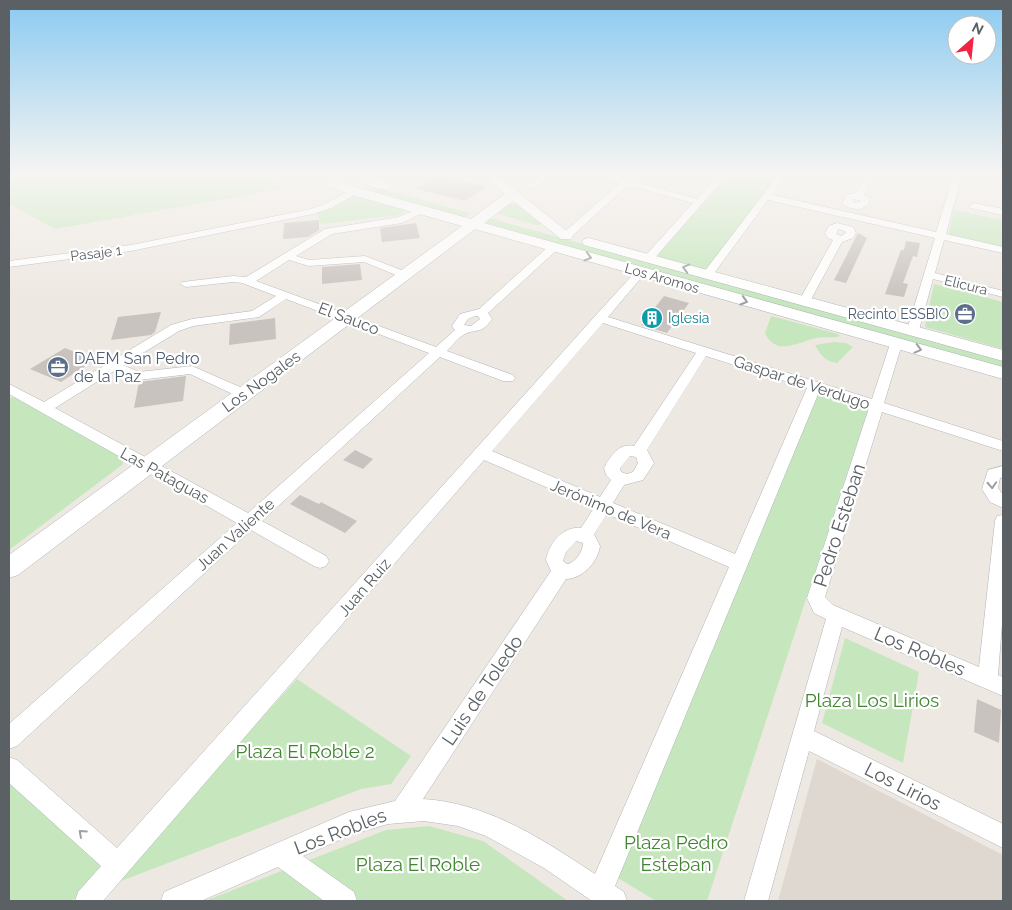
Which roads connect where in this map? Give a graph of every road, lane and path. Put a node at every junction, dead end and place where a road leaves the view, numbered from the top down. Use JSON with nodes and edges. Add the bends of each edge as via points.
{"nodes":[{"id":1,"x":286,"y":216,"type":"edge"},
{"id":2,"x":409,"y":216,"type":"edge"},
{"id":3,"x":476,"y":216,"type":"edge"},
{"id":4,"x":478,"y":216,"type":"edge"},
{"id":5,"x":536,"y":216,"type":"edge"},
{"id":6,"x":588,"y":216,"type":"edge"},
{"id":7,"x":687,"y":216,"type":"edge"},
{"id":8,"x":751,"y":216,"type":"edge"},
{"id":9,"x":848,"y":216,"type":"edge"},
{"id":10,"x":855,"y":216,"type":"edge"},
{"id":11,"x":946,"y":216,"type":"edge"},
{"id":12,"x":940,"y":236,"type":"junction"},
{"id":13,"x":560,"y":242,"type":"junction"},
{"id":14,"x":1003,"y":250,"type":"edge"},
{"id":15,"x":288,"y":257,"type":"junction"},
{"id":16,"x":9,"y":264,"type":"edge"},
{"id":17,"x":645,"y":265,"type":"junction"},
{"id":18,"x":708,"y":274,"type":"junction"},
{"id":19,"x":405,"y":275,"type":"junction"},
{"id":20,"x":929,"y":275,"type":"junction"},
{"id":21,"x":248,"y":281,"type":"junction"},
{"id":22,"x":186,"y":284,"type":"dead end"},
{"id":23,"x":698,"y":288,"type":"junction"},
{"id":24,"x":285,"y":294,"type":"junction"},
{"id":25,"x":1003,"y":294,"type":"edge"},
{"id":26,"x":805,"y":301,"type":"junction"},
{"id":27,"x":348,"y":318,"type":"junction"},
{"id":28,"x":600,"y":318,"type":"junction"},
{"id":29,"x":913,"y":330,"type":"junction"},
{"id":30,"x":896,"y":344,"type":"junction"},
{"id":31,"x":703,"y":351,"type":"junction"},
{"id":32,"x":438,"y":352,"type":"junction"},
{"id":33,"x":991,"y":358,"type":"edge"},
{"id":34,"x":112,"y":366,"type":"junction"},
{"id":35,"x":1003,"y":373,"type":"edge"},
{"id":36,"x":508,"y":378,"type":"dead end"},
{"id":37,"x":815,"y":386,"type":"junction"},
{"id":38,"x":9,"y":388,"type":"edge"},
{"id":39,"x":244,"y":394,"type":"junction"},
{"id":40,"x":876,"y":406,"type":"junction"},
{"id":41,"x":44,"y":408,"type":"junction"},
{"id":42,"x":1003,"y":446,"type":"edge"},
{"id":43,"x":482,"y":453,"type":"junction"},
{"id":44,"x":148,"y":465,"type":"junction"},
{"id":45,"x":1003,"y":472,"type":"edge"},
{"id":46,"x":1003,"y":502,"type":"edge"},
{"id":47,"x":604,"y":506,"type":"junction"},
{"id":48,"x":1003,"y":521,"type":"edge"},
{"id":49,"x":249,"y":522,"type":"junction"},
{"id":50,"x":585,"y":535,"type":"junction"},
{"id":51,"x":320,"y":561,"type":"dead end"},
{"id":52,"x":740,"y":564,"type":"junction"},
{"id":53,"x":9,"y":568,"type":"edge"},
{"id":54,"x":562,"y":570,"type":"junction"},
{"id":55,"x":836,"y":616,"type":"junction"},
{"id":56,"x":995,"y":684,"type":"edge"},
{"id":57,"x":802,"y":736,"type":"junction"},
{"id":58,"x":9,"y":738,"type":"edge"},
{"id":59,"x":9,"y":768,"type":"edge"},
{"id":60,"x":403,"y":809,"type":"junction"},
{"id":61,"x":1003,"y":836,"type":"edge"},
{"id":62,"x":280,"y":854,"type":"junction"},
{"id":63,"x":118,"y":865,"type":"junction"},
{"id":64,"x":607,"y":897,"type":"edge"},
{"id":65,"x":86,"y":901,"type":"edge"},
{"id":66,"x":173,"y":901,"type":"edge"},
{"id":67,"x":344,"y":901,"type":"edge"},
{"id":68,"x":756,"y":901,"type":"edge"}],
"edges":[{"from":1,"to":16,"type":"street","name":"Pasaje 1","via":[[131,248]]},
{"from":2,"to":15,"type":"street","via":[[332,230]]},
{"from":3,"to":19,"type":"main road","name":"Los Nogales"},
{"from":4,"to":13,"type":"main road","name":"Los Aromos"},
{"from":5,"to":13,"type":"main road"},
{"from":6,"to":13,"type":"street","name":"Juan Valiente"},
{"from":7,"to":17,"type":"street","name":"Juan Ruiz"},
{"from":8,"to":18,"type":"street"},
{"from":9,"to":26,"type":"street","via":[[843,226],[851,231],[850,235],[838,239]]},
{"from":10,"to":12,"type":"street"},
{"from":11,"to":12,"type":"street"},
{"from":12,"to":14,"type":"street"},
{"from":12,"to":20,"type":"street"},
{"from":13,"to":17,"type":"main road","name":"Los Aromos"},
{"from":13,"to":32,"type":"street","name":"Juan Valiente","via":[[482,312],[486,319],[482,324],[472,330],[462,330]]},
{"from":15,"to":19,"type":"street","via":[[316,264],[365,260]]},
{"from":15,"to":21,"type":"street"},
{"from":18,"to":17,"type":"main road","name":"Los Aromos","one_way":true},
{"from":17,"to":23,"type":"main road","name":"Los Aromos"},
{"from":17,"to":28,"type":"street","name":"Juan Ruiz"},
{"from":18,"to":23,"type":"main road"},
{"from":18,"to":26,"type":"main road","name":"Los Aromos"},
{"from":19,"to":27,"type":"main road","name":"Los Nogales"},
{"from":20,"to":25,"type":"street","name":"Elicura"},
{"from":20,"to":29,"type":"street"},
{"from":21,"to":22,"type":"street","name":"El Sauco","via":[[233,279]]},
{"from":21,"to":24,"type":"street","name":"El Sauco"},
{"from":23,"to":30,"type":"main road","name":"Los Aromos","one_way":true},
{"from":24,"to":27,"type":"street","name":"El Sauco"},
{"from":24,"to":34,"type":"street","via":[[255,314],[175,328]]},
{"from":26,"to":29,"type":"main road","name":"Los Aromos"},
{"from":27,"to":32,"type":"street","name":"El Sauco"},
{"from":27,"to":39,"type":"main road","name":"Los Nogales"},
{"from":28,"to":31,"type":"street","name":"Gaspar de Verdugo"},
{"from":28,"to":43,"type":"street","name":"Juan Ruiz"},
{"from":29,"to":33,"type":"main road","name":"Los Aromos"},
{"from":30,"to":33,"type":"main road","name":"Los Aromos","one_way":true},
{"from":30,"to":40,"type":"street","name":"Pedro Esteban"},
{"from":31,"to":37,"type":"street","name":"Gaspar de Verdugo"},
{"from":31,"to":47,"type":"street","via":[[639,451],[645,456],[646,463],[638,476],[630,480],[620,479]]},
{"from":32,"to":36,"type":"street","name":"El Sauco"},
{"from":32,"to":49,"type":"street","name":"Juan Valiente"},
{"from":33,"to":35,"type":"main road","name":"Los Aromos"},
{"from":34,"to":39,"type":"street","via":[[139,376],[192,370]]},
{"from":34,"to":41,"type":"street"},
{"from":37,"to":40,"type":"street","name":"Gaspar de Verdugo"},
{"from":37,"to":52,"type":"street"},
{"from":38,"to":41,"type":"street","name":"Las Pataguas"},
{"from":39,"to":44,"type":"main road","name":"Los Nogales"},
{"from":40,"to":42,"type":"street","name":"Gaspar de Verdugo"},
{"from":40,"to":55,"type":"street","name":"Pedro Esteban","via":[[816,594],[821,607]]},
{"from":41,"to":44,"type":"street","name":"Las Pataguas"},
{"from":43,"to":47,"type":"street","name":"Jerónimo de Vera"},
{"from":43,"to":63,"type":"street","name":"Juan Ruiz"},
{"from":44,"to":49,"type":"street","name":"Las Pataguas"},
{"from":44,"to":53,"type":"main road","name":"Los Nogales"},
{"from":45,"to":46,"type":"street","one_way":true,"via":[[993,474],[990,489]]},
{"from":47,"to":50,"type":"street"},
{"from":47,"to":52,"type":"street","name":"Jerónimo de Vera"},
{"from":48,"to":56,"type":"street"},
{"from":49,"to":51,"type":"street","name":"Las Pataguas"},
{"from":49,"to":58,"type":"street","name":"Juan Valiente"},
{"from":50,"to":54,"type":"street","via":[[592,546],[581,566],[572,572]]},
{"from":50,"to":54,"type":"street","via":[[569,536],[555,556],[555,564]]},
{"from":52,"to":64,"type":"street"},
{"from":54,"to":60,"type":"street","name":"Luis de Toledo"},
{"from":55,"to":56,"type":"street","name":"Los Robles"},
{"from":55,"to":57,"type":"street"},
{"from":57,"to":61,"type":"street","name":"Los Lirios"},
{"from":57,"to":68,"type":"street"},
{"from":63,"to":59,"type":"street","one_way":true},
{"from":60,"to":62,"type":"street","name":"Los Robles","via":[[369,816]]},
{"from":60,"to":64,"type":"street","name":"Los Robles","via":[[458,813],[499,828]]},
{"from":62,"to":66,"type":"street","name":"Los Robles"},
{"from":62,"to":67,"type":"street"},
{"from":63,"to":65,"type":"street","name":"Juan Ruiz"}]}
